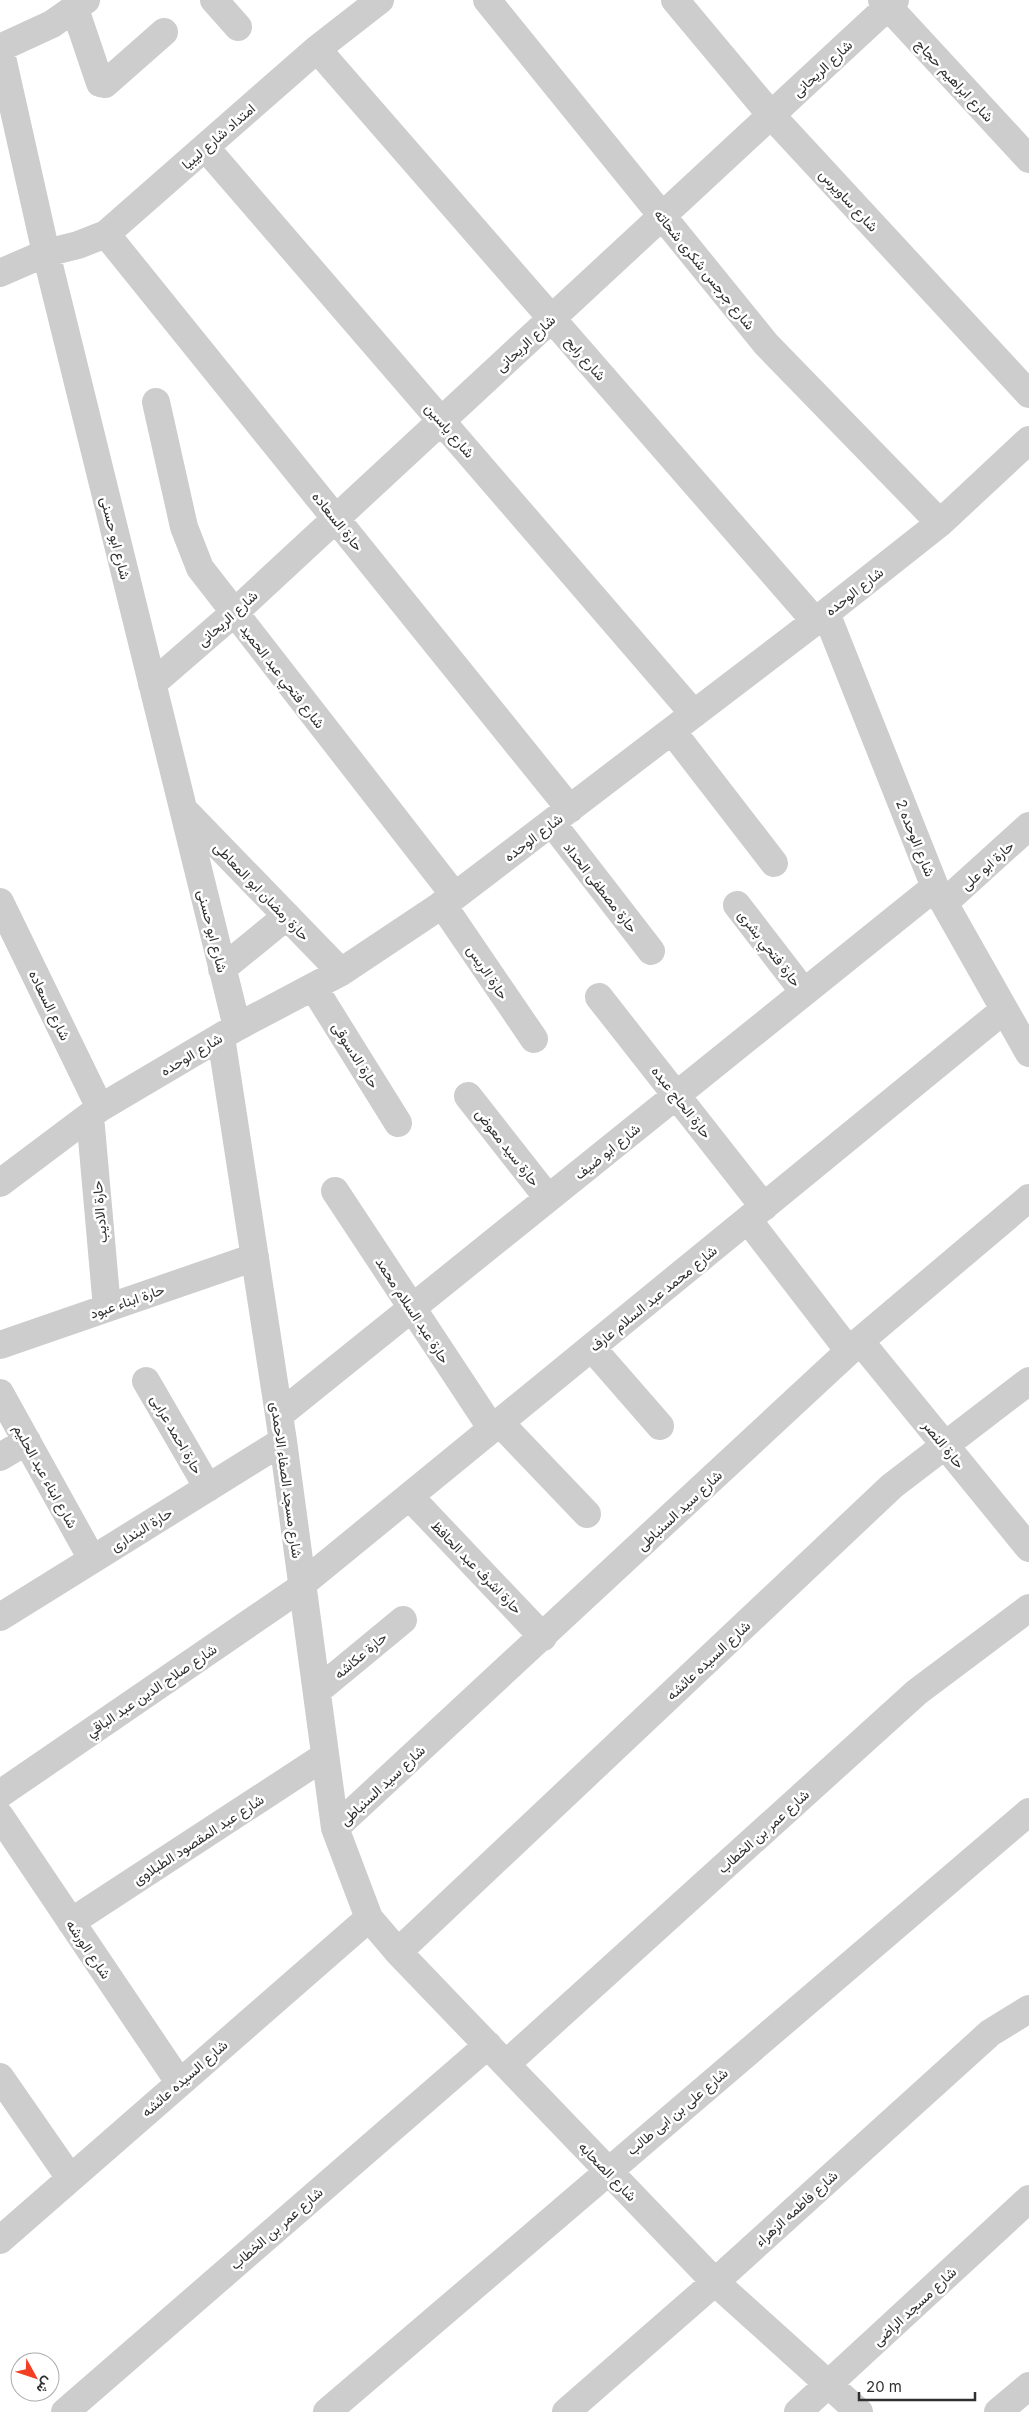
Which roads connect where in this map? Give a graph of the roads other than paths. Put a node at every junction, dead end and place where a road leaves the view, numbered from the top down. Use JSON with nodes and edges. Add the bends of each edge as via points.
{"nodes":[{"id":1,"x":214,"y":0,"type":"edge"},
{"id":2,"x":380,"y":0,"type":"edge"},
{"id":3,"x":487,"y":0,"type":"edge"},
{"id":4,"x":676,"y":0,"type":"edge"},
{"id":5,"x":889,"y":2,"type":"edge"},
{"id":6,"x":80,"y":4,"type":"edge"},
{"id":7,"x":238,"y":27,"type":"dead end"},
{"id":8,"x":164,"y":32,"type":"dead end"},
{"id":9,"x":0,"y":48,"type":"edge"},
{"id":10,"x":317,"y":49,"type":"junction"},
{"id":11,"x":771,"y":116,"type":"junction"},
{"id":12,"x":205,"y":147,"type":"junction"},
{"id":13,"x":1029,"y":159,"type":"edge"},
{"id":14,"x":662,"y":216,"type":"junction"},
{"id":15,"x":106,"y":234,"type":"junction"},
{"id":16,"x":46,"y":253,"type":"junction"},
{"id":17,"x":0,"y":273,"type":"edge"},
{"id":18,"x":552,"y":318,"type":"junction"},
{"id":19,"x":1029,"y":394,"type":"edge"},
{"id":20,"x":156,"y":402,"type":"dead end"},
{"id":21,"x":442,"y":421,"type":"junction"},
{"id":22,"x":1029,"y":440,"type":"edge"},
{"id":23,"x":336,"y":519,"type":"junction"},
{"id":24,"x":940,"y":523,"type":"junction"},
{"id":25,"x":234,"y":613,"type":"junction"},
{"id":26,"x":821,"y":617,"type":"junction"},
{"id":27,"x":152,"y":684,"type":"junction"},
{"id":28,"x":694,"y":714,"type":"junction"},
{"id":29,"x":672,"y":731,"type":"junction"},
{"id":30,"x":183,"y":809,"type":"junction"},
{"id":31,"x":561,"y":816,"type":"junction"},
{"id":32,"x":1029,"y":826,"type":"edge"},
{"id":33,"x":774,"y":863,"type":"dead end"},
{"id":34,"x":940,"y":895,"type":"junction"},
{"id":35,"x":449,"y":900,"type":"junction"},
{"id":36,"x":0,"y":902,"type":"edge"},
{"id":37,"x":737,"y":905,"type":"dead end"},
{"id":38,"x":286,"y":916,"type":"junction"},
{"id":39,"x":651,"y":951,"type":"dead end"},
{"id":40,"x":222,"y":969,"type":"junction"},
{"id":41,"x":341,"y":972,"type":"junction"},
{"id":42,"x":314,"y":988,"type":"junction"},
{"id":43,"x":804,"y":992,"type":"junction"},
{"id":44,"x":599,"y":997,"type":"dead end"},
{"id":45,"x":1014,"y":1015,"type":"edge"},
{"id":46,"x":229,"y":1032,"type":"junction"},
{"id":47,"x":534,"y":1039,"type":"dead end"},
{"id":48,"x":1029,"y":1053,"type":"edge"},
{"id":49,"x":676,"y":1095,"type":"junction"},
{"id":50,"x":468,"y":1096,"type":"dead end"},
{"id":51,"x":95,"y":1112,"type":"junction"},
{"id":52,"x":398,"y":1123,"type":"dead end"},
{"id":53,"x":0,"y":1183,"type":"edge"},
{"id":54,"x":335,"y":1191,"type":"dead end"},
{"id":55,"x":548,"y":1198,"type":"junction"},
{"id":56,"x":1029,"y":1198,"type":"edge"},
{"id":57,"x":756,"y":1214,"type":"junction"},
{"id":58,"x":255,"y":1257,"type":"junction"},
{"id":59,"x":107,"y":1308,"type":"junction"},
{"id":60,"x":412,"y":1308,"type":"junction"},
{"id":61,"x":0,"y":1344,"type":"edge"},
{"id":62,"x":854,"y":1346,"type":"junction"},
{"id":63,"x":592,"y":1348,"type":"junction"},
{"id":64,"x":146,"y":1381,"type":"dead end"},
{"id":65,"x":1029,"y":1381,"type":"edge"},
{"id":66,"x":0,"y":1393,"type":"edge"},
{"id":67,"x":496,"y":1426,"type":"junction"},
{"id":68,"x":660,"y":1426,"type":"dead end"},
{"id":69,"x":280,"y":1428,"type":"junction"},
{"id":70,"x":27,"y":1441,"type":"junction"},
{"id":71,"x":945,"y":1445,"type":"junction"},
{"id":72,"x":0,"y":1457,"type":"edge"},
{"id":73,"x":208,"y":1488,"type":"junction"},
{"id":74,"x":410,"y":1497,"type":"junction"},
{"id":75,"x":587,"y":1514,"type":"dead end"},
{"id":76,"x":1029,"y":1548,"type":"edge"},
{"id":77,"x":92,"y":1559,"type":"junction"},
{"id":78,"x":302,"y":1585,"type":"junction"},
{"id":79,"x":1029,"y":1608,"type":"edge"},
{"id":80,"x":0,"y":1617,"type":"edge"},
{"id":81,"x":403,"y":1620,"type":"dead end"},
{"id":82,"x":543,"y":1637,"type":"junction"},
{"id":83,"x":317,"y":1691,"type":"junction"},
{"id":84,"x":325,"y":1756,"type":"junction"},
{"id":85,"x":0,"y":1794,"type":"edge"},
{"id":86,"x":1029,"y":1812,"type":"edge"},
{"id":87,"x":0,"y":1816,"type":"edge"},
{"id":88,"x":335,"y":1828,"type":"junction"},
{"id":89,"x":369,"y":1918,"type":"junction"},
{"id":90,"x":72,"y":1922,"type":"junction"},
{"id":91,"x":398,"y":1952,"type":"junction"},
{"id":92,"x":1029,"y":2009,"type":"edge"},
{"id":93,"x":497,"y":2054,"type":"junction"},
{"id":94,"x":0,"y":2077,"type":"edge"},
{"id":95,"x":179,"y":2082,"type":"junction"},
{"id":96,"x":607,"y":2170,"type":"junction"},
{"id":97,"x":70,"y":2178,"type":"junction"},
{"id":98,"x":1029,"y":2199,"type":"edge"},
{"id":99,"x":0,"y":2240,"type":"edge"},
{"id":100,"x":715,"y":2282,"type":"junction"},
{"id":101,"x":828,"y":2385,"type":"junction"},
{"id":102,"x":1029,"y":2386,"type":"edge"},
{"id":103,"x":65,"y":2412,"type":"edge"},
{"id":104,"x":327,"y":2412,"type":"edge"},
{"id":105,"x":566,"y":2412,"type":"edge"},
{"id":106,"x":798,"y":2412,"type":"edge"},
{"id":107,"x":859,"y":2412,"type":"edge"},
{"id":108,"x":998,"y":2412,"type":"edge"}],
"edges":[{"from":1,"to":7,"type":"street"},
{"from":2,"to":10,"type":"street","name":"امتداد شارع ليبيا"},
{"from":3,"to":14,"type":"street","name":"شارع جرجس شكرى شحاته"},
{"from":4,"to":11,"type":"street","name":"شارع ساويرس"},
{"from":5,"to":11,"type":"street","name":"شارع الريحانى"},
{"from":5,"to":13,"type":"street","name":"شارع ابراهيم حجاج"},
{"from":6,"to":8,"type":"street","via":[[100,83],[105,84]]},
{"from":6,"to":9,"type":"street","via":[[52,24]]},
{"from":9,"to":16,"type":"street","name":"شارع ابو حسنى"},
{"from":10,"to":12,"type":"street","name":"امتداد شارع ليبيا"},
{"from":10,"to":18,"type":"street","name":"شارع رابح"},
{"from":11,"to":14,"type":"street","name":"شارع الريحانى"},
{"from":11,"to":19,"type":"street","name":"شارع ساويرس"},
{"from":12,"to":15,"type":"street","name":"امتداد شارع ليبيا"},
{"from":12,"to":21,"type":"street","name":"شارع ياسين"},
{"from":14,"to":18,"type":"street","name":"شارع الريحانى"},
{"from":14,"to":24,"type":"street","name":"شارع جرجس شكرى شحاته","via":[[766,344]]},
{"from":15,"to":16,"type":"street","name":"امتداد شارع ليبيا"},
{"from":15,"to":23,"type":"street","name":"حارة السعاده"},
{"from":16,"to":17,"type":"street","name":"امتداد شارع ليبيا"},
{"from":16,"to":27,"type":"street","name":"شارع ابو حسنى"},
{"from":18,"to":21,"type":"street","name":"شارع الريحانى"},
{"from":18,"to":26,"type":"street","name":"شارع رابح"},
{"from":20,"to":25,"type":"street","name":"شارع فتحي عبد الحميد","via":[[184,527],[200,568]]},
{"from":21,"to":23,"type":"street","name":"شارع الريحانى"},
{"from":21,"to":28,"type":"street","name":"شارع ياسين"},
{"from":22,"to":24,"type":"street","name":"شارع الوحده"},
{"from":23,"to":25,"type":"street","name":"شارع الريحانى"},
{"from":23,"to":31,"type":"street","name":"حارة السعاده"},
{"from":24,"to":26,"type":"street","name":"شارع الوحده"},
{"from":25,"to":27,"type":"street","name":"شارع الريحانى"},
{"from":25,"to":35,"type":"street","name":"شارع فتحي عبد الحميد"},
{"from":26,"to":28,"type":"street","name":"شارع الوحده"},
{"from":26,"to":34,"type":"street","name":"شارع الوحده 2"},
{"from":27,"to":30,"type":"street","name":"شارع ابو حسنى"},
{"from":28,"to":29,"type":"street","name":"شارع الوحده"},
{"from":29,"to":31,"type":"street","name":"شارع الوحده"},
{"from":29,"to":33,"type":"street"},
{"from":30,"to":38,"type":"street","name":"حارة رمضان ابو المعاطى"},
{"from":30,"to":40,"type":"street","name":"شارع ابو حسنى"},
{"from":31,"to":35,"type":"street","name":"شارع الوحده"},
{"from":31,"to":39,"type":"street","name":"حارة مصطفى الحداد"},
{"from":32,"to":34,"type":"street","name":"حارة ابو على"},
{"from":34,"to":43,"type":"street","name":"شارع ابو ضيف"},
{"from":34,"to":45,"type":"street","name":"شارع الوحده 2"},
{"from":35,"to":41,"type":"street","name":"شارع الوحده"},
{"from":35,"to":47,"type":"street","name":"حارة الريس"},
{"from":36,"to":51,"type":"street","name":"شارع السعاده"},
{"from":37,"to":43,"type":"street","name":"حارة فتحي بشرى"},
{"from":38,"to":40,"type":"street"},
{"from":38,"to":41,"type":"street","name":"حارة رمضان ابو المعاطى"},
{"from":40,"to":46,"type":"street","name":"شارع ابو حسنى"},
{"from":41,"to":42,"type":"street","name":"شارع الوحده"},
{"from":42,"to":46,"type":"street","name":"شارع الوحده"},
{"from":42,"to":52,"type":"street","name":"حارة الدسوقى"},
{"from":43,"to":49,"type":"street","name":"شارع ابو ضيف"},
{"from":44,"to":49,"type":"street","name":"حارة الحاج عبده"},
{"from":45,"to":48,"type":"street","name":"شارع الوحده 2"},
{"from":45,"to":57,"type":"street","name":"شارع محمد عبد السلام عارف"},
{"from":46,"to":51,"type":"street","name":"شارع الوحده"},
{"from":46,"to":58,"type":"street","name":"شارع مسجد الصفاء الاحمدى"},
{"from":49,"to":55,"type":"street","name":"شارع ابو ضيف"},
{"from":49,"to":57,"type":"street","name":"حارة الحاج عبده"},
{"from":50,"to":55,"type":"street","name":"حارة سيد معوض"},
{"from":51,"to":53,"type":"street","name":"شارع الوحده"},
{"from":51,"to":59,"type":"street","name":"حارة الاديب"},
{"from":54,"to":60,"type":"street","name":"حارة عبد السلام محمد"},
{"from":55,"to":60,"type":"street","name":"شارع ابو ضيف"},
{"from":56,"to":62,"type":"street","name":"شارع سيد السنباطى"},
{"from":57,"to":62,"type":"street","name":"حارة الحاج عبده"},
{"from":57,"to":63,"type":"street","name":"شارع محمد عبد السلام عارف"},
{"from":58,"to":59,"type":"street","name":"حارة ابناء عبود"},
{"from":58,"to":69,"type":"street","name":"شارع مسجد الصفاء الاحمدى"},
{"from":59,"to":61,"type":"street","name":"حارة ابناء عبود"},
{"from":60,"to":67,"type":"street","name":"حارة عبد السلام محمد"},
{"from":60,"to":69,"type":"street","name":"شارع ابو ضيف"},
{"from":62,"to":71,"type":"street","name":"حارة النصر"},
{"from":62,"to":82,"type":"street","name":"شارع سيد السنباطى"},
{"from":63,"to":67,"type":"street","name":"شارع محمد عبد السلام عارف"},
{"from":63,"to":68,"type":"street"},
{"from":64,"to":73,"type":"street","name":"حارة احمد عرابى"},
{"from":65,"to":71,"type":"street","name":"شارع السيده عائشه"},
{"from":66,"to":70,"type":"street","name":"شارع ابناء عبد الحليم"},
{"from":67,"to":74,"type":"street","name":"شارع محمد عبد السلام عارف"},
{"from":67,"to":75,"type":"street","name":"حارة عبد السلام محمد"},
{"from":69,"to":73,"type":"street","name":"حارة البندارى"},
{"from":69,"to":78,"type":"street","name":"شارع مسجد الصفاء الاحمدى"},
{"from":70,"to":72,"type":"street"},
{"from":70,"to":77,"type":"street","name":"شارع ابناء عبد الحليم"},
{"from":71,"to":76,"type":"street","name":"حارة النصر"},
{"from":71,"to":91,"type":"street","name":"شارع السيده عائشه","via":[[892,1486]]},
{"from":73,"to":77,"type":"street","name":"حارة البندارى"},
{"from":74,"to":78,"type":"street","name":"شارع محمد عبد السلام عارف"},
{"from":74,"to":82,"type":"street","name":"حارة اشرف عبد الحافظ"},
{"from":77,"to":80,"type":"street","name":"حارة البندارى"},
{"from":78,"to":83,"type":"street","name":"شارع مسجد الصفاء الاحمدى"},
{"from":78,"to":85,"type":"street","name":"شارع صلاح الدين عبد الباقي"},
{"from":79,"to":93,"type":"street","name":"شارع عمر بن الخطاب","via":[[916,1692]]},
{"from":81,"to":83,"type":"street","name":"حارة عكاشه"},
{"from":82,"to":88,"type":"street","name":"شارع سيد السنباطى"},
{"from":83,"to":84,"type":"street","name":"شارع مسجد الصفاء الاحمدى"},
{"from":84,"to":88,"type":"street","name":"شارع مسجد الصفاء الاحمدى"},
{"from":84,"to":90,"type":"street","name":"شارع عبد المقصود الطبلاوى"},
{"from":86,"to":96,"type":"street","name":"شارع على بن ابى طالب"},
{"from":87,"to":90,"type":"street","name":"شارع الورشه"},
{"from":88,"to":89,"type":"street","name":"شارع مسجد الصفاء الاحمدى"},
{"from":89,"to":91,"type":"street","name":"شارع الصحابه"},
{"from":89,"to":95,"type":"street","name":"شارع السيده عائشه"},
{"from":90,"to":95,"type":"street","name":"شارع الورشه"},
{"from":91,"to":93,"type":"street","name":"شارع الصحابه"},
{"from":92,"to":100,"type":"street","name":"شارع فاطمه الزهراء","via":[[990,2032]]},
{"from":93,"to":96,"type":"street","name":"شارع الصحابه"},
{"from":93,"to":103,"type":"street","name":"شارع عمر بن الخطاب"},
{"from":94,"to":97,"type":"street"},
{"from":95,"to":97,"type":"street","name":"شارع السيده عائشه"},
{"from":96,"to":100,"type":"street","name":"شارع الصحابه"},
{"from":96,"to":104,"type":"street","name":"شارع على بن ابى طالب"},
{"from":97,"to":99,"type":"street","name":"شارع السيده عائشه"},
{"from":98,"to":101,"type":"street","name":"شارع مسجد الراضى"},
{"from":100,"to":101,"type":"street","name":"شارع الصحابه"},
{"from":100,"to":105,"type":"street","name":"شارع فاطمه الزهراء"},
{"from":101,"to":106,"type":"street","name":"شارع مسجد الراضى"},
{"from":101,"to":107,"type":"street","name":"شارع الصحابه"},
{"from":102,"to":108,"type":"street"}]}
